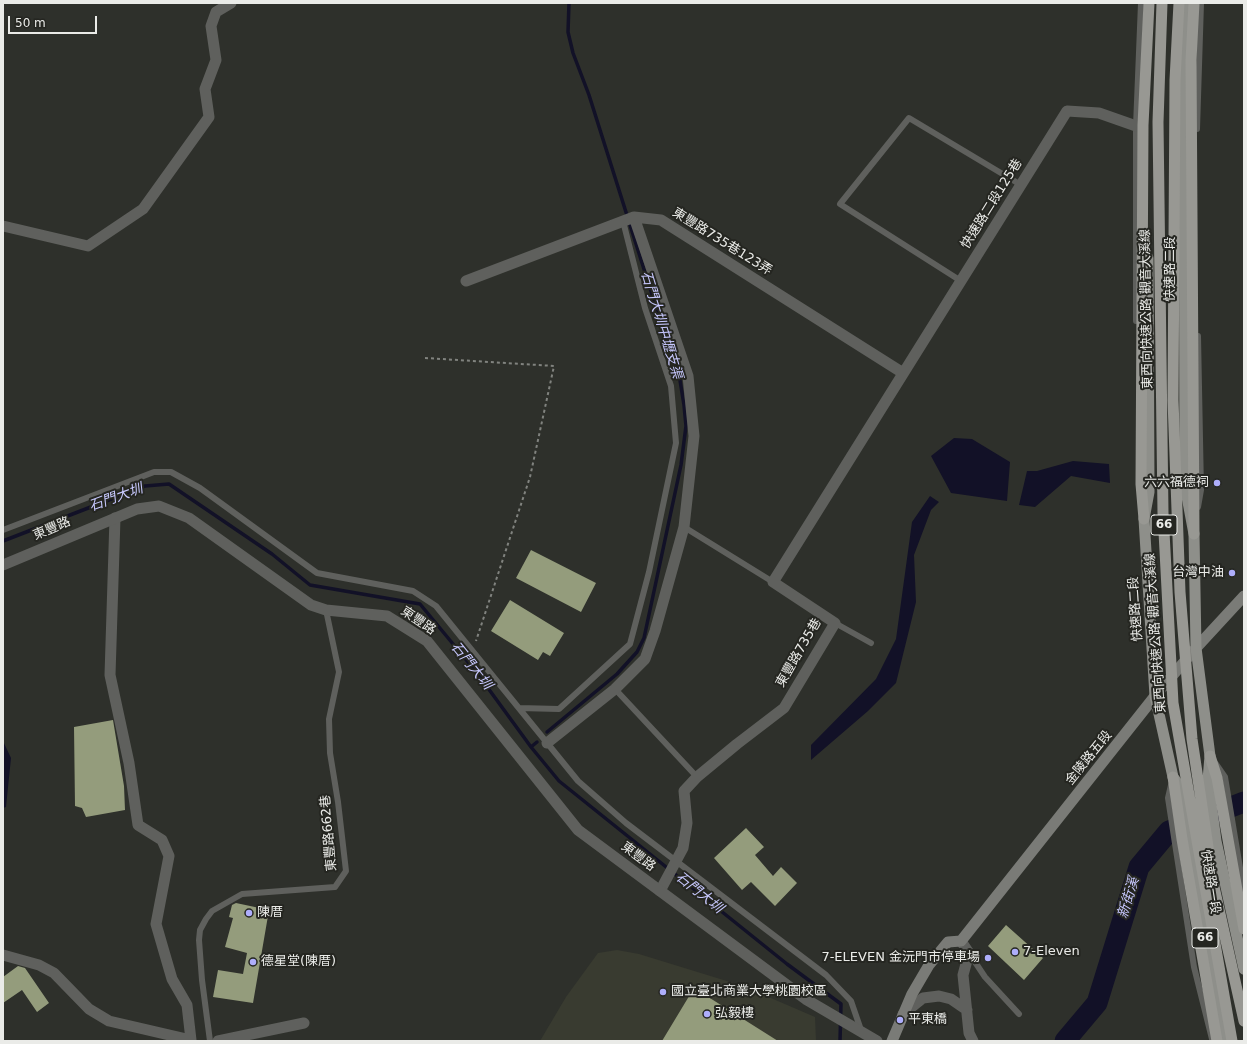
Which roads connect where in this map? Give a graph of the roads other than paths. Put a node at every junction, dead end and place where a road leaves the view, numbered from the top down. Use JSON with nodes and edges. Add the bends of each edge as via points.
{"nodes":[{"id":1,"x":231,"y":3,"type":"edge"},
{"id":2,"x":1141,"y":3,"type":"edge"},
{"id":3,"x":1150,"y":3,"type":"edge"},
{"id":4,"x":1162,"y":3,"type":"edge"},
{"id":5,"x":1179,"y":3,"type":"edge"},
{"id":6,"x":1187,"y":3,"type":"edge"},
{"id":7,"x":1194,"y":3,"type":"edge"},
{"id":8,"x":1201,"y":3,"type":"edge"},
{"id":9,"x":1136,"y":126,"type":"junction"},
{"id":10,"x":1021,"y":185,"type":"junction"},
{"id":11,"x":634,"y":217,"type":"junction"},
{"id":12,"x":622,"y":221,"type":"junction"},
{"id":13,"x":3,"y":226,"type":"edge"},
{"id":14,"x":466,"y":281,"type":"dead end"},
{"id":15,"x":961,"y":281,"type":"junction"},
{"id":16,"x":903,"y":373,"type":"junction"},
{"id":17,"x":115,"y":518,"type":"junction"},
{"id":18,"x":1144,"y":519,"type":"junction"},
{"id":19,"x":684,"y":527,"type":"junction"},
{"id":20,"x":3,"y":530,"type":"edge"},
{"id":21,"x":1194,"y":534,"type":"junction"},
{"id":22,"x":3,"y":565,"type":"edge"},
{"id":23,"x":773,"y":582,"type":"junction"},
{"id":24,"x":1244,"y":596,"type":"edge"},
{"id":25,"x":326,"y":610,"type":"junction"},
{"id":26,"x":835,"y":623,"type":"junction"},
{"id":27,"x":871,"y":643,"type":"dead end"},
{"id":28,"x":1196,"y":648,"type":"junction"},
{"id":29,"x":615,"y":689,"type":"junction"},
{"id":30,"x":1156,"y":696,"type":"junction"},
{"id":31,"x":519,"y":708,"type":"junction"},
{"id":32,"x":547,"y":743,"type":"junction"},
{"id":33,"x":1210,"y":756,"type":"joint"},
{"id":34,"x":697,"y":777,"type":"junction"},
{"id":35,"x":1174,"y":777,"type":"joint"},
{"id":36,"x":1223,"y":821,"type":"junction"},
{"id":37,"x":1182,"y":839,"type":"junction"},
{"id":38,"x":672,"y":868,"type":"junction"},
{"id":39,"x":660,"y":891,"type":"junction"},
{"id":40,"x":1244,"y":892,"type":"edge"},
{"id":41,"x":1244,"y":929,"type":"edge"},
{"id":42,"x":961,"y":941,"type":"junction"},
{"id":43,"x":969,"y":953,"type":"junction"},
{"id":44,"x":3,"y":955,"type":"edge"},
{"id":45,"x":1244,"y":969,"type":"edge"},
{"id":46,"x":967,"y":1010,"type":"junction"},
{"id":47,"x":903,"y":1014,"type":"junction"},
{"id":48,"x":1019,"y":1014,"type":"dead end"},
{"id":49,"x":1244,"y":1021,"type":"edge"},
{"id":50,"x":304,"y":1023,"type":"dead end"},
{"id":51,"x":857,"y":1028,"type":"junction"},
{"id":52,"x":195,"y":1040,"type":"edge"},
{"id":53,"x":210,"y":1041,"type":"edge"},
{"id":54,"x":218,"y":1041,"type":"edge"},
{"id":55,"x":877,"y":1041,"type":"edge"},
{"id":56,"x":892,"y":1041,"type":"edge"},
{"id":57,"x":973,"y":1041,"type":"edge"},
{"id":58,"x":1212,"y":1041,"type":"edge"},
{"id":59,"x":1217,"y":1041,"type":"edge"},
{"id":60,"x":1223,"y":1041,"type":"edge"},
{"id":61,"x":1232,"y":1041,"type":"edge"}],
"edges":[{"from":1,"to":13,"type":"street","via":[[216,12],[211,26],[216,60],[205,89],[209,117],[144,209],[88,246]]},
{"from":2,"to":9,"type":"lane","name":"快速路二段"},
{"from":3,"to":18,"type":"highway","via":[[1142,125],[1141,484]]},
{"from":3,"to":18,"type":"main road","name":"快速路二段","number":"66","via":[[1147,123],[1149,492]]},
{"from":4,"to":61,"type":"highway","name":"東西向快速公路 觀音大溪線","number":"66","bridge":true,"via":[[1158,122],[1163,513],[1173,703]]},
{"from":5,"to":49,"type":"highway","name":"東西向快速公路 觀音大溪線","number":"66","bridge":true,"via":[[1175,80],[1173,400],[1180,592],[1192,739],[1212,879]]},
{"from":6,"to":21,"type":"main road","name":"快速路二段","number":"66","via":[[1184,45],[1185,486]]},
{"from":7,"to":21,"type":"highway","via":[[1191,60]]},
{"from":8,"to":21,"type":"lane","name":"快速路二段","via":[[1196,160],[1201,490]]},
{"from":9,"to":10,"type":"street","name":"快速路二段125巷","via":[[1099,113],[1067,111]]},
{"from":9,"to":18,"type":"lane","name":"快速路二段","via":[[1137,475]]},
{"from":10,"to":15,"type":"street","name":"快速路二段125巷"},
{"from":10,"to":15,"type":"lane","via":[[909,118],[840,204]]},
{"from":11,"to":12,"type":"street","name":"東豐路735巷123弄"},
{"from":11,"to":16,"type":"street","name":"東豐路735巷123弄","via":[[661,220]]},
{"from":11,"to":19,"type":"street","via":[[688,376],[694,436]]},
{"from":12,"to":14,"type":"street","name":"東豐路735巷123弄"},
{"from":12,"to":31,"type":"lane","via":[[645,308],[671,386],[676,443],[630,644],[559,709]]},
{"from":15,"to":16,"type":"street","name":"快速路二段125巷"},
{"from":16,"to":23,"type":"street"},
{"from":17,"to":22,"type":"street","name":"東豐路"},
{"from":17,"to":25,"type":"street","name":"東豐路","via":[[137,509],[159,506],[189,518],[311,605]]},
{"from":17,"to":52,"type":"street","via":[[110,675],[129,763],[138,825],[162,840],[169,856],[156,924],[172,979],[187,1005]]},
{"from":18,"to":30,"type":"main road","name":"快速路二段","number":"66"},
{"from":19,"to":23,"type":"lane"},
{"from":19,"to":29,"type":"street","via":[[645,659]]},
{"from":20,"to":31,"type":"lane","via":[[154,472],[171,472],[200,488],[317,573],[413,591],[436,606]]},
{"from":21,"to":28,"type":"main road","name":"快速路二段","number":"66"},
{"from":23,"to":26,"type":"street","name":"東豐路735巷"},
{"from":24,"to":28,"type":"main road","name":"金陵路五段"},
{"from":25,"to":39,"type":"street","name":"東豐路","via":[[387,616],[427,641],[578,830]]},
{"from":25,"to":53,"type":"lane","name":"東豐路662巷","via":[[339,672],[329,719],[330,753],[346,871],[335,887],[242,894],[212,912],[206,919],[200,930],[199,940]]},
{"from":26,"to":27,"type":"lane"},
{"from":26,"to":34,"type":"street","name":"東豐路735巷","via":[[784,708]]},
{"from":28,"to":30,"type":"main road","name":"金陵路五段"},
{"from":28,"to":33,"type":"main road","number":"66"},
{"from":29,"to":32,"type":"street"},
{"from":29,"to":34,"type":"lane"},
{"from":30,"to":35,"type":"main road","number":"66"},
{"from":30,"to":42,"type":"main road","name":"金陵路五段"},
{"from":31,"to":32,"type":"lane"},
{"from":32,"to":38,"type":"lane","via":[[578,781]]},
{"from":33,"to":36,"type":"highway"},
{"from":34,"to":38,"type":"street","name":"東豐路735巷","via":[[684,791],[687,823],[683,848]]},
{"from":35,"to":37,"type":"highway"},
{"from":36,"to":40,"type":"lane"},
{"from":36,"to":41,"type":"highway"},
{"from":36,"to":45,"type":"main road","name":"快速路一段","number":"66","via":[[1222,871]]},
{"from":37,"to":58,"type":"lane","via":[[1194,967]]},
{"from":37,"to":59,"type":"highway"},
{"from":37,"to":60,"type":"main road","name":"快速路一段","number":"66"},
{"from":38,"to":39,"type":"street","name":"東豐路735巷"},
{"from":38,"to":51,"type":"lane","via":[[826,975],[851,1001]]},
{"from":39,"to":51,"type":"street","name":"東豐路","via":[[807,1000]]},
{"from":42,"to":43,"type":"street"},
{"from":42,"to":47,"type":"main road","via":[[948,942],[929,965]]},
{"from":43,"to":46,"type":"street","via":[[963,975]]},
{"from":43,"to":48,"type":"lane","via":[[985,978]]},
{"from":44,"to":52,"type":"street","via":[[39,965],[54,973],[90,1009],[108,1021]]},
{"from":46,"to":47,"type":"street","via":[[951,999],[939,996],[923,998]]},
{"from":46,"to":57,"type":"street","via":[[969,1033]]},
{"from":47,"to":56,"type":"main road"},
{"from":50,"to":54,"type":"street"},
{"from":51,"to":55,"type":"street"}]}
